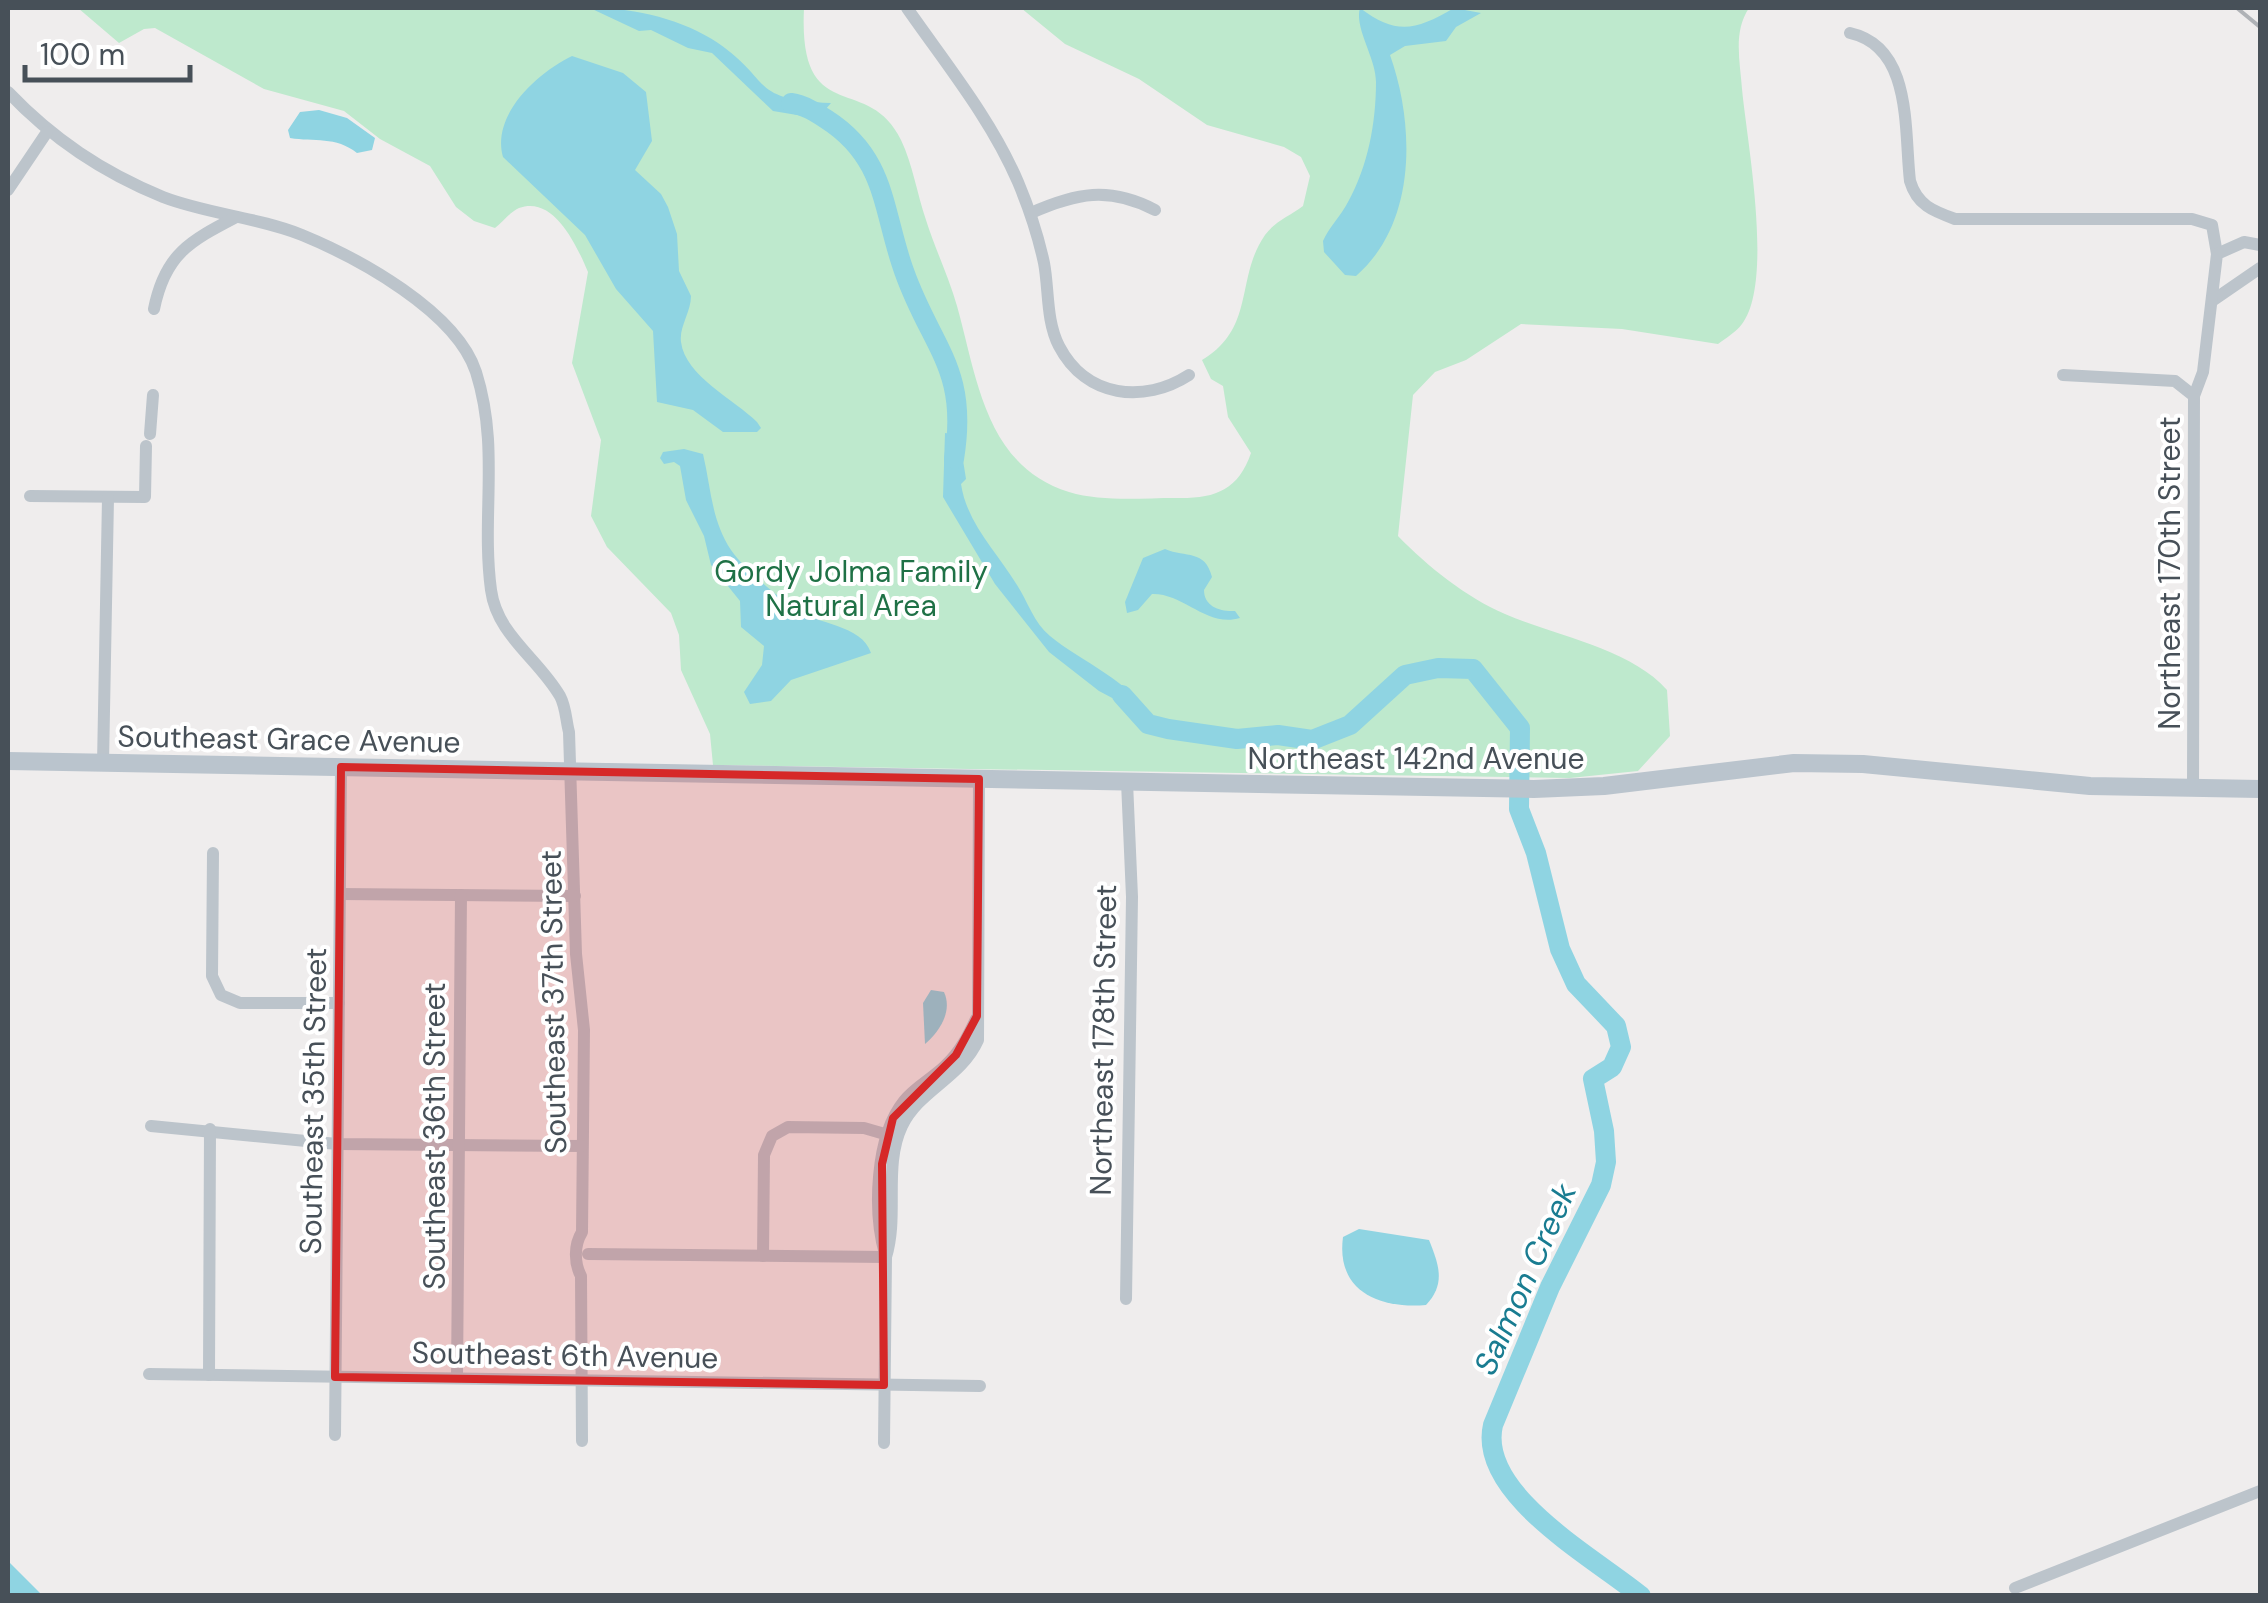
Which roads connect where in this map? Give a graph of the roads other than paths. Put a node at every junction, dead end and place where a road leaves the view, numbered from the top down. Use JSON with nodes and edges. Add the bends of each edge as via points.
{"nodes":[{"id":1,"x":907,"y":8,"type":"edge"},
{"id":2,"x":1850,"y":33,"type":"dead end"},
{"id":3,"x":8,"y":92,"type":"edge"},
{"id":4,"x":47,"y":132,"type":"junction"},
{"id":5,"x":8,"y":190,"type":"edge"},
{"id":6,"x":1155,"y":210,"type":"dead end"},
{"id":7,"x":1031,"y":213,"type":"junction"},
{"id":8,"x":236,"y":216,"type":"junction"},
{"id":9,"x":2260,"y":244,"type":"edge"},
{"id":10,"x":2217,"y":254,"type":"junction"},
{"id":11,"x":2260,"y":268,"type":"edge"},
{"id":12,"x":2212,"y":300,"type":"junction"},
{"id":13,"x":154,"y":309,"type":"dead end"},
{"id":14,"x":1189,"y":375,"type":"dead end"},
{"id":15,"x":2063,"y":375,"type":"dead end"},
{"id":16,"x":153,"y":395,"type":"dead end"},
{"id":17,"x":2194,"y":396,"type":"junction"},
{"id":18,"x":30,"y":496,"type":"dead end"},
{"id":19,"x":108,"y":498,"type":"junction"},
{"id":20,"x":8,"y":762,"type":"edge"},
{"id":21,"x":104,"y":764,"type":"junction"},
{"id":22,"x":341,"y":767,"type":"junction"},
{"id":23,"x":570,"y":772,"type":"junction"},
{"id":24,"x":979,"y":780,"type":"junction"},
{"id":25,"x":1126,"y":782,"type":"junction"},
{"id":26,"x":2193,"y":788,"type":"junction"},
{"id":27,"x":2260,"y":789,"type":"edge"},
{"id":28,"x":214,"y":853,"type":"dead end"},
{"id":29,"x":340,"y":894,"type":"junction"},
{"id":30,"x":461,"y":895,"type":"junction"},
{"id":31,"x":575,"y":896,"type":"junction"},
{"id":32,"x":338,"y":1003,"type":"junction"},
{"id":33,"x":151,"y":1126,"type":"dead end"},
{"id":34,"x":210,"y":1129,"type":"junction"},
{"id":35,"x":892,"y":1136,"type":"junction"},
{"id":36,"x":337,"y":1144,"type":"junction"},
{"id":37,"x":459,"y":1145,"type":"junction"},
{"id":38,"x":582,"y":1146,"type":"junction"},
{"id":39,"x":582,"y":1232,"type":"junction"},
{"id":40,"x":588,"y":1254,"type":"junction"},
{"id":41,"x":763,"y":1256,"type":"junction"},
{"id":42,"x":886,"y":1257,"type":"junction"},
{"id":43,"x":582,"y":1276,"type":"junction"},
{"id":44,"x":1126,"y":1299,"type":"dead end"},
{"id":45,"x":149,"y":1374,"type":"dead end"},
{"id":46,"x":209,"y":1375,"type":"junction"},
{"id":47,"x":335,"y":1376,"type":"junction"},
{"id":48,"x":457,"y":1378,"type":"junction"},
{"id":49,"x":581,"y":1380,"type":"junction"},
{"id":50,"x":884,"y":1385,"type":"junction"},
{"id":51,"x":980,"y":1386,"type":"dead end"},
{"id":52,"x":334,"y":1435,"type":"dead end"},
{"id":53,"x":582,"y":1441,"type":"dead end"},
{"id":54,"x":884,"y":1443,"type":"dead end"},
{"id":55,"x":2260,"y":1491,"type":"edge"},
{"id":56,"x":2014,"y":1588,"type":"dead end"}],
"edges":[{"from":1,"to":7,"type":"street","via":[[1001,146]]},
{"from":2,"to":10,"type":"street","via":[[1880,46],[1889,59],[1903,101],[1910,181],[1930,210],[1955,219],[2192,219],[2212,225]]},
{"from":3,"to":4,"type":"street","name":"Southeast 37th Street"},
{"from":4,"to":5,"type":"street"},
{"from":4,"to":8,"type":"street","name":"Southeast 37th Street","via":[[165,198]]},
{"from":6,"to":7,"type":"street","via":[[1099,192],[1069,196]]},
{"from":7,"to":14,"type":"street","via":[[1051,320],[1072,364],[1118,394],[1146,394]]},
{"from":8,"to":13,"type":"street","via":[[186,243]]},
{"from":8,"to":23,"type":"street","name":"Southeast 37th Street","via":[[301,235],[380,276],[445,322],[474,367],[491,438],[491,589],[499,620],[562,700]]},
{"from":9,"to":10,"type":"street","via":[[2244,242]]},
{"from":10,"to":12,"type":"street","name":"Northeast 170th Street"},
{"from":11,"to":12,"type":"street"},
{"from":12,"to":17,"type":"street","name":"Northeast 170th Street"},
{"from":15,"to":17,"type":"street","via":[[2175,381]]},
{"from":16,"to":19,"type":"street","via":[[144,496]]},
{"from":17,"to":26,"type":"street","name":"Northeast 170th Street"},
{"from":18,"to":19,"type":"street"},
{"from":19,"to":21,"type":"street"},
{"from":20,"to":21,"type":"street","name":"Southeast Grace Avenue"},
{"from":21,"to":22,"type":"street","name":"Southeast Grace Avenue"},
{"from":22,"to":23,"type":"street","name":"Southeast Grace Avenue"},
{"from":22,"to":29,"type":"street","name":"Southeast 35th Street"},
{"from":23,"to":24,"type":"street","name":"Northeast 142nd Avenue"},
{"from":23,"to":31,"type":"street","name":"Southeast 37th Street"},
{"from":24,"to":25,"type":"street","name":"Northeast 142nd Avenue"},
{"from":24,"to":35,"type":"street","via":[[977,1016],[956,1055],[901,1104]]},
{"from":25,"to":26,"type":"street","name":"Northeast 142nd Avenue","via":[[1534,788],[1794,763]]},
{"from":25,"to":44,"type":"street","name":"Northeast 178th Street","via":[[1132,897]]},
{"from":26,"to":27,"type":"street","name":"Northeast 142nd Avenue"},
{"from":28,"to":32,"type":"street","via":[[212,976],[220,994],[240,1003]]},
{"from":29,"to":30,"type":"street"},
{"from":29,"to":32,"type":"street","name":"Southeast 35th Street"},
{"from":30,"to":31,"type":"street"},
{"from":30,"to":37,"type":"street","name":"Southeast 36th Street"},
{"from":31,"to":38,"type":"street","name":"Southeast 37th Street","via":[[584,1030]]},
{"from":32,"to":36,"type":"street","name":"Southeast 35th Street"},
{"from":33,"to":34,"type":"street"},
{"from":34,"to":36,"type":"street"},
{"from":34,"to":46,"type":"street"},
{"from":35,"to":41,"type":"street","via":[[864,1128],[788,1127],[772,1136],[764,1155]]},
{"from":35,"to":42,"type":"street","via":[[882,1164],[880,1237]]},
{"from":36,"to":37,"type":"street"},
{"from":36,"to":47,"type":"street","name":"Southeast 35th Street"},
{"from":37,"to":38,"type":"street"},
{"from":37,"to":48,"type":"street","name":"Southeast 36th Street"},
{"from":38,"to":39,"type":"street","name":"Southeast 37th Street"},
{"from":39,"to":40,"type":"street","name":"Southeast 37th Street"},
{"from":39,"to":43,"type":"street","name":"Southeast 37th Street","via":[[576,1241]]},
{"from":40,"to":41,"type":"street"},
{"from":40,"to":43,"type":"street","name":"Southeast 37th Street"},
{"from":41,"to":42,"type":"street"},
{"from":42,"to":50,"type":"street"},
{"from":43,"to":49,"type":"street","name":"Southeast 37th Street"},
{"from":45,"to":46,"type":"street","name":"Southeast 6th Avenue"},
{"from":46,"to":47,"type":"street","name":"Southeast 6th Avenue"},
{"from":47,"to":48,"type":"street","name":"Southeast 6th Avenue"},
{"from":47,"to":52,"type":"street","name":"Southeast 35th Street"},
{"from":48,"to":49,"type":"street","name":"Southeast 6th Avenue"},
{"from":49,"to":50,"type":"street","name":"Southeast 6th Avenue"},
{"from":49,"to":53,"type":"street","name":"Southeast 37th Street"},
{"from":50,"to":51,"type":"street","name":"Southeast 6th Avenue"},
{"from":50,"to":54,"type":"street"},
{"from":55,"to":56,"type":"street"}]}
